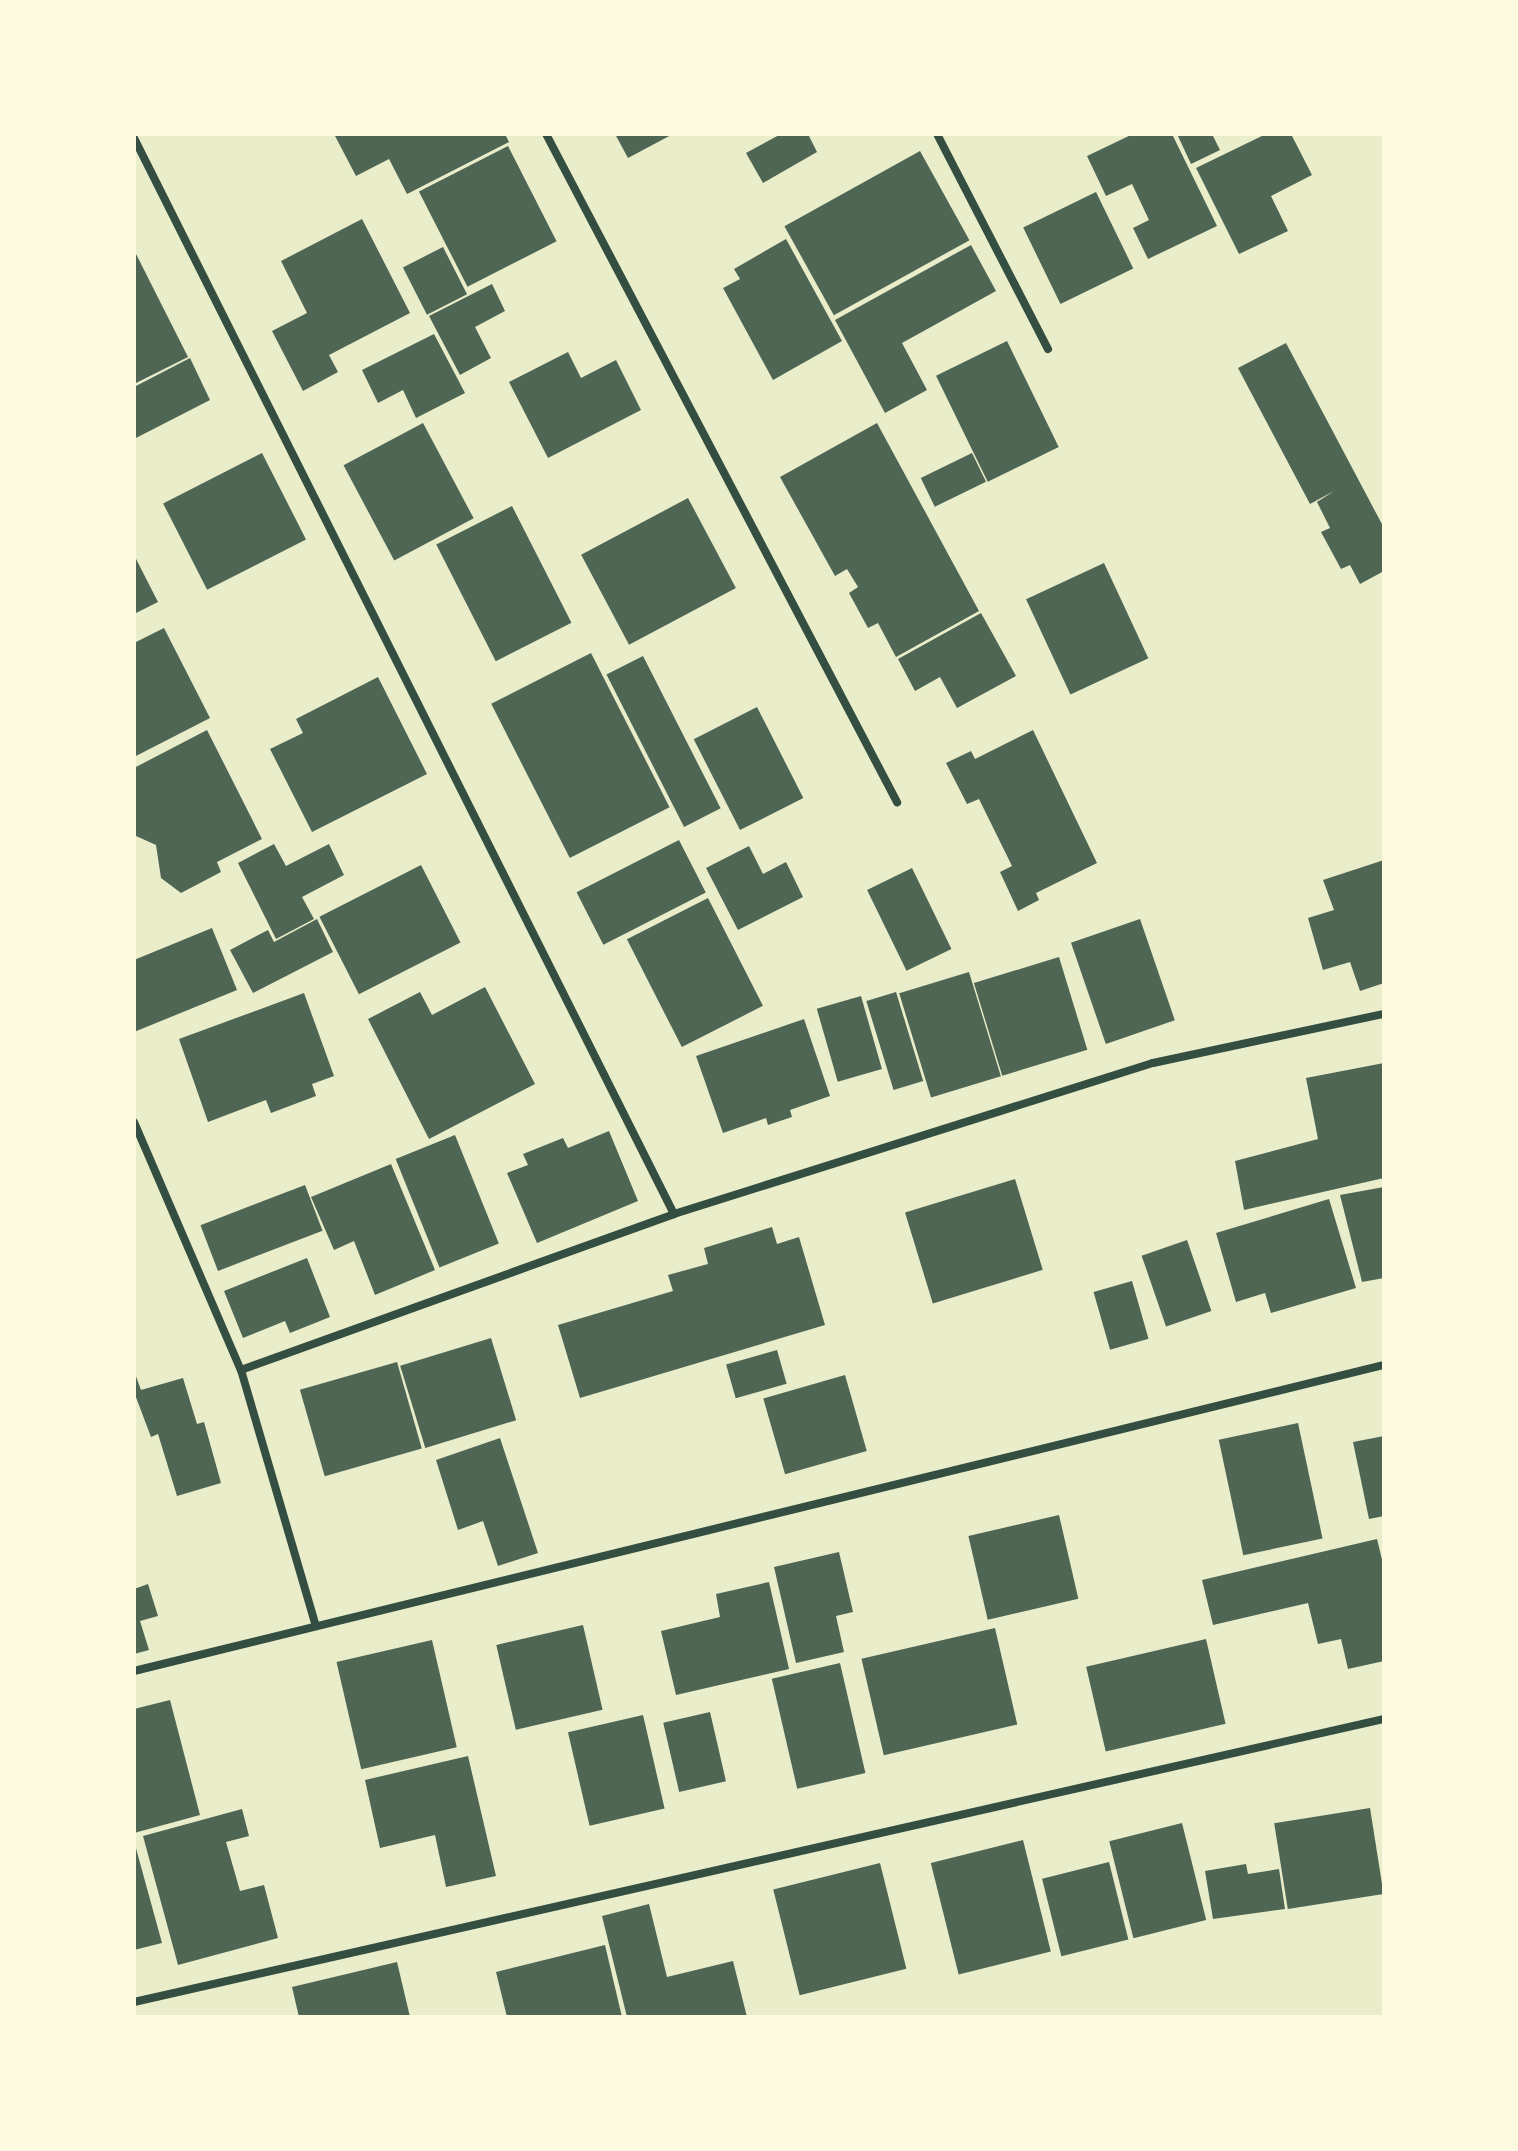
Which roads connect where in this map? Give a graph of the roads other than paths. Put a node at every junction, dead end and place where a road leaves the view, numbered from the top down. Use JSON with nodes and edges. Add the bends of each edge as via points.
{"nodes":[{"id":1,"x":546,"y":134,"type":"edge"},
{"id":2,"x":937,"y":134,"type":"edge"},
{"id":3,"x":134,"y":138,"type":"edge"},
{"id":4,"x":1048,"y":349,"type":"dead end"},
{"id":5,"x":897,"y":802,"type":"dead end"},
{"id":6,"x":1384,"y":1014,"type":"edge"},
{"id":7,"x":134,"y":1122,"type":"edge"},
{"id":8,"x":674,"y":1214,"type":"junction"},
{"id":9,"x":1384,"y":1365,"type":"edge"},
{"id":10,"x":241,"y":1370,"type":"junction"},
{"id":11,"x":315,"y":1623,"type":"junction"},
{"id":12,"x":134,"y":1671,"type":"edge"},
{"id":13,"x":1384,"y":1719,"type":"edge"},
{"id":14,"x":134,"y":2002,"type":"edge"}],
"edges":[{"from":1,"to":5,"type":"street"},
{"from":2,"to":4,"type":"street"},
{"from":3,"to":8,"type":"street"},
{"from":6,"to":8,"type":"street","via":[[1153,1063]]},
{"from":7,"to":10,"type":"street"},
{"from":8,"to":10,"type":"street"},
{"from":9,"to":11,"type":"street"},
{"from":10,"to":11,"type":"street"},
{"from":11,"to":12,"type":"street"},
{"from":13,"to":14,"type":"street"}]}
